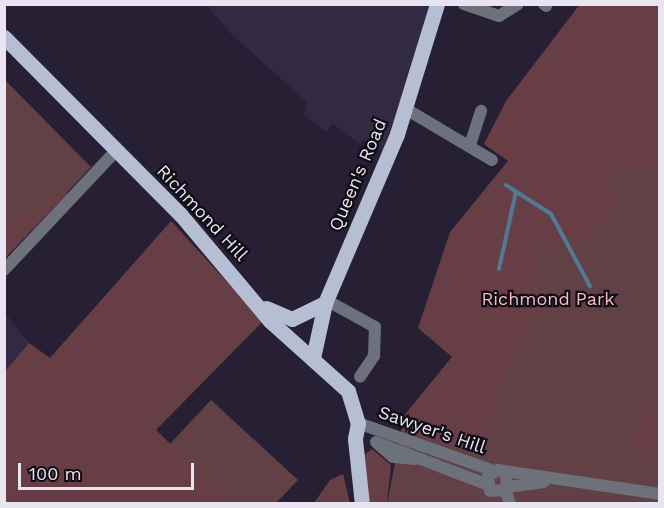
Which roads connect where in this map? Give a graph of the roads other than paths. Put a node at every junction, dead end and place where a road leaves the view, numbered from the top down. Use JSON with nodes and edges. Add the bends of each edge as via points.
{"nodes":[{"id":1,"x":437,"y":4,"type":"edge"},
{"id":2,"x":464,"y":4,"type":"edge"},
{"id":3,"x":518,"y":4,"type":"edge"},
{"id":4,"x":4,"y":37,"type":"edge"},
{"id":5,"x":406,"y":109,"type":"junction"},
{"id":6,"x":481,"y":111,"type":"dead end"},
{"id":7,"x":470,"y":145,"type":"junction"},
{"id":8,"x":115,"y":152,"type":"junction"},
{"id":9,"x":492,"y":160,"type":"dead end"},
{"id":10,"x":4,"y":270,"type":"edge"},
{"id":11,"x":256,"y":300,"type":"junction"},
{"id":12,"x":325,"y":302,"type":"junction"},
{"id":13,"x":313,"y":358,"type":"junction"},
{"id":14,"x":360,"y":377,"type":"dead end"},
{"id":15,"x":358,"y":423,"type":"junction"},
{"id":16,"x":500,"y":472,"type":"junction"},
{"id":17,"x":560,"y":480,"type":"junction"},
{"id":18,"x":498,"y":492,"type":"edge"},
{"id":19,"x":660,"y":494,"type":"edge"},
{"id":20,"x":362,"y":504,"type":"edge"},
{"id":21,"x":510,"y":504,"type":"edge"}],
"edges":[{"from":1,"to":5,"type":"main road","name":"Queen's Road"},
{"from":2,"to":3,"type":"street","via":[[499,16]]},
{"from":4,"to":8,"type":"main road","name":"Richmond Hill"},
{"from":5,"to":7,"type":"street"},
{"from":5,"to":12,"type":"main road","name":"Queen's Road"},
{"from":6,"to":7,"type":"street"},
{"from":7,"to":9,"type":"street"},
{"from":8,"to":10,"type":"street"},
{"from":8,"to":11,"type":"main road","name":"Richmond Hill","via":[[180,214]]},
{"from":11,"to":12,"type":"main road","via":[[276,316],[292,319]]},
{"from":11,"to":13,"type":"main road","name":"Richmond Hill"},
{"from":12,"to":13,"type":"main road","name":"Queen's Road"},
{"from":12,"to":14,"type":"street","via":[[375,327],[374,356]]},
{"from":13,"to":15,"type":"main road","name":"Richmond Hill","via":[[348,391]]},
{"from":15,"to":16,"type":"street","name":"Sawyer's Hill"},
{"from":15,"to":18,"type":"street","name":"Sawyer's Hill","via":[[393,457],[427,460]]},
{"from":15,"to":20,"type":"main road","via":[[355,439]]},
{"from":16,"to":17,"type":"street","name":"Sawyer's Hill"},
{"from":16,"to":18,"type":"street"},
{"from":16,"to":18,"type":"street"},
{"from":17,"to":18,"type":"street","name":"Sawyer's Hill"},
{"from":17,"to":19,"type":"street","name":"Sawyer's Hill"},
{"from":18,"to":21,"type":"street"}]}
